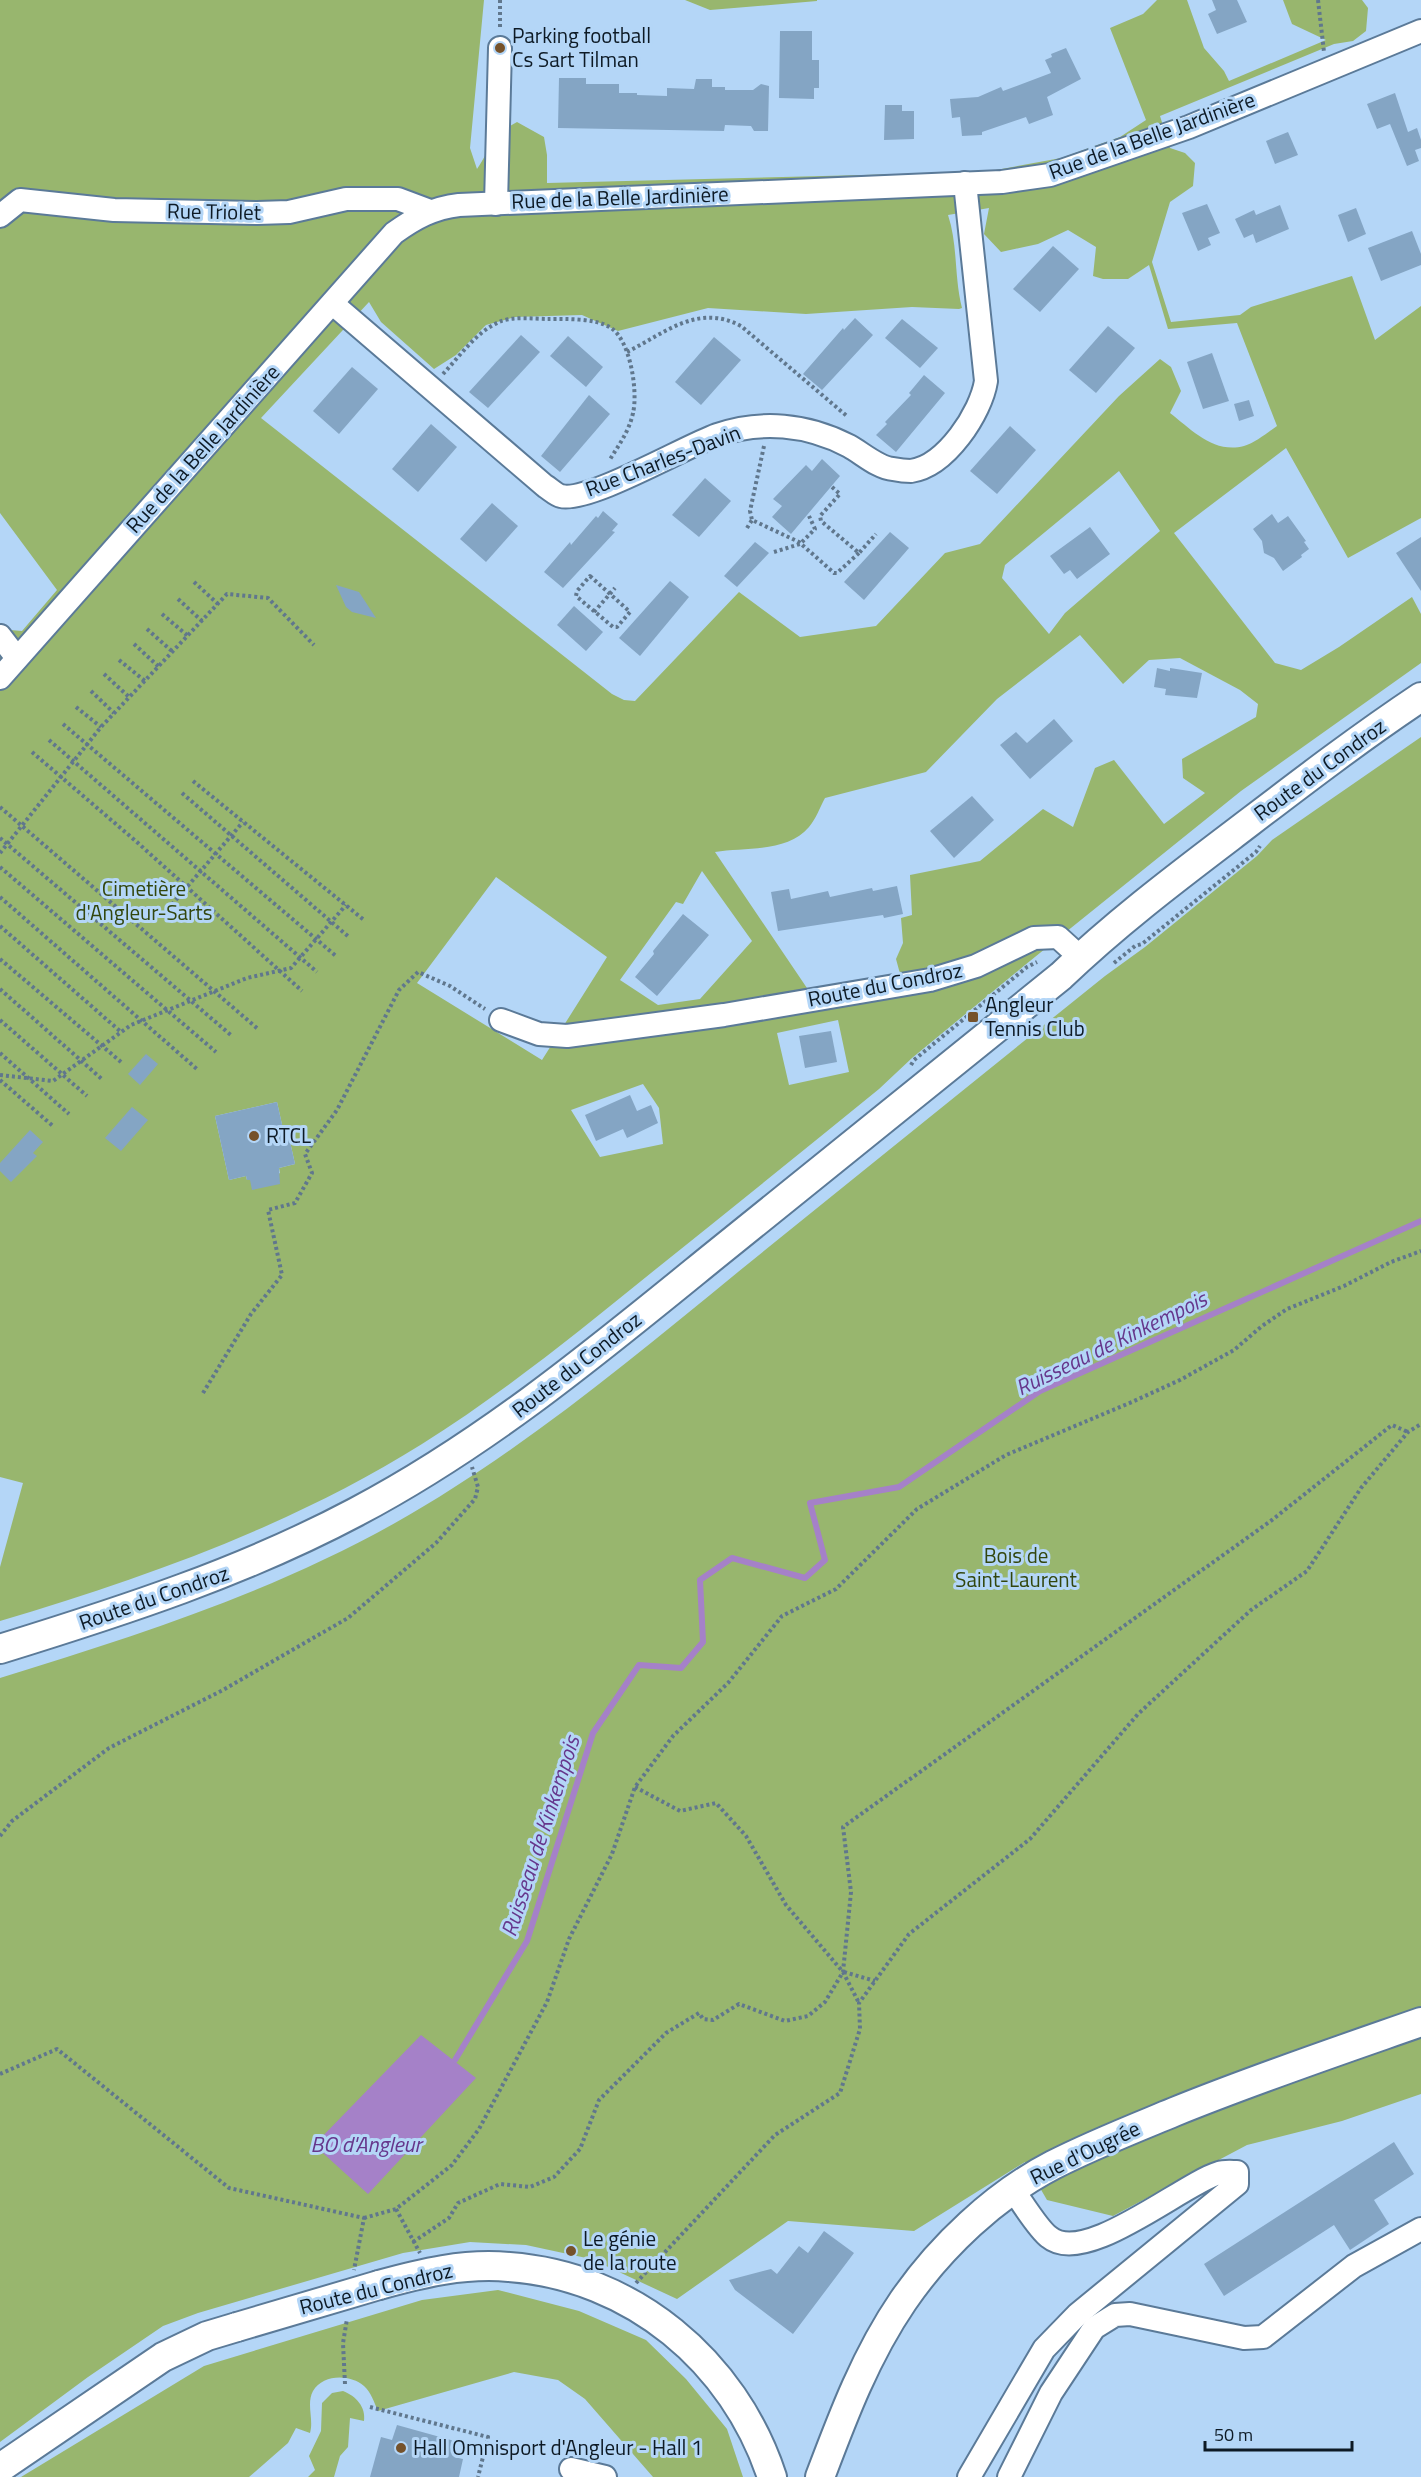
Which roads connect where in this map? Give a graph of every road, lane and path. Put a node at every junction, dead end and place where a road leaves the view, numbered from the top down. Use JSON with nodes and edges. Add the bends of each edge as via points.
{"nodes":[{"id":1,"x":500,"y":0,"type":"edge"},
{"id":2,"x":1318,"y":0,"type":"edge"},
{"id":3,"x":1421,"y":31,"type":"edge"},
{"id":4,"x":500,"y":48,"type":"joint"},
{"id":5,"x":1326,"y":70,"type":"junction"},
{"id":6,"x":965,"y":183,"type":"junction"},
{"id":7,"x":496,"y":204,"type":"junction"},
{"id":8,"x":430,"y":211,"type":"junction"},
{"id":9,"x":0,"y":216,"type":"edge"},
{"id":10,"x":333,"y":304,"type":"junction"},
{"id":11,"x":627,"y":352,"type":"junction"},
{"id":12,"x":430,"y":388,"type":"junction"},
{"id":13,"x":848,"y":417,"type":"dead end"},
{"id":14,"x":763,"y":425,"type":"junction"},
{"id":15,"x":604,"y":486,"type":"junction"},
{"id":16,"x":832,"y":487,"type":"dead end"},
{"id":17,"x":809,"y":516,"type":"dead end"},
{"id":18,"x":752,"y":520,"type":"junction"},
{"id":19,"x":821,"y":521,"type":"junction"},
{"id":20,"x":747,"y":528,"type":"dead end"},
{"id":21,"x":815,"y":529,"type":"junction"},
{"id":22,"x":876,"y":534,"type":"dead end"},
{"id":23,"x":800,"y":544,"type":"junction"},
{"id":24,"x":774,"y":552,"type":"dead end"},
{"id":25,"x":859,"y":553,"type":"junction"},
{"id":26,"x":194,"y":582,"type":"dead end"},
{"id":27,"x":615,"y":588,"type":"dead end"},
{"id":28,"x":610,"y":594,"type":"junction"},
{"id":29,"x":178,"y":599,"type":"dead end"},
{"id":30,"x":218,"y":604,"type":"junction"},
{"id":31,"x":594,"y":612,"type":"junction"},
{"id":32,"x":162,"y":614,"type":"dead end"},
{"id":33,"x":202,"y":621,"type":"junction"},
{"id":34,"x":147,"y":629,"type":"dead end"},
{"id":35,"x":0,"y":636,"type":"edge"},
{"id":36,"x":188,"y":636,"type":"junction"},
{"id":37,"x":134,"y":644,"type":"dead end"},
{"id":38,"x":314,"y":645,"type":"dead end"},
{"id":39,"x":173,"y":652,"type":"junction"},
{"id":40,"x":17,"y":658,"type":"junction"},
{"id":41,"x":119,"y":660,"type":"dead end"},
{"id":42,"x":159,"y":666,"type":"junction"},
{"id":43,"x":104,"y":674,"type":"dead end"},
{"id":44,"x":0,"y":678,"type":"edge"},
{"id":45,"x":145,"y":681,"type":"junction"},
{"id":46,"x":91,"y":692,"type":"dead end"},
{"id":47,"x":1421,"y":697,"type":"edge"},
{"id":48,"x":129,"y":698,"type":"junction"},
{"id":49,"x":76,"y":707,"type":"dead end"},
{"id":50,"x":114,"y":714,"type":"junction"},
{"id":51,"x":63,"y":724,"type":"dead end"},
{"id":52,"x":101,"y":728,"type":"junction"},
{"id":53,"x":49,"y":740,"type":"dead end"},
{"id":54,"x":87,"y":745,"type":"junction"},
{"id":55,"x":32,"y":752,"type":"dead end"},
{"id":56,"x":74,"y":761,"type":"junction"},
{"id":57,"x":62,"y":776,"type":"junction"},
{"id":58,"x":193,"y":781,"type":"dead end"},
{"id":59,"x":182,"y":793,"type":"dead end"},
{"id":60,"x":0,"y":807,"type":"edge"},
{"id":61,"x":243,"y":822,"type":"junction"},
{"id":62,"x":22,"y":826,"type":"junction"},
{"id":63,"x":231,"y":836,"type":"junction"},
{"id":64,"x":0,"y":838,"type":"edge"},
{"id":65,"x":7,"y":844,"type":"junction"},
{"id":66,"x":1260,"y":846,"type":"dead end"},
{"id":67,"x":0,"y":853,"type":"edge"},
{"id":68,"x":216,"y":853,"type":"junction"},
{"id":69,"x":0,"y":867,"type":"edge"},
{"id":70,"x":201,"y":871,"type":"junction"},
{"id":71,"x":187,"y":887,"type":"junction"},
{"id":72,"x":0,"y":897,"type":"edge"},
{"id":73,"x":346,"y":905,"type":"junction"},
{"id":74,"x":168,"y":909,"type":"dead end"},
{"id":75,"x":364,"y":920,"type":"dead end"},
{"id":76,"x":331,"y":922,"type":"junction"},
{"id":77,"x":0,"y":926,"type":"edge"},
{"id":78,"x":316,"y":939,"type":"junction"},
{"id":79,"x":350,"y":939,"type":"dead end"},
{"id":80,"x":1135,"y":946,"type":"dead end"},
{"id":81,"x":336,"y":956,"type":"dead end"},
{"id":82,"x":1080,"y":957,"type":"junction"},
{"id":83,"x":300,"y":958,"type":"junction"},
{"id":84,"x":0,"y":959,"type":"edge"},
{"id":85,"x":1035,"y":964,"type":"dead end"},
{"id":86,"x":279,"y":971,"type":"junction"},
{"id":87,"x":317,"y":972,"type":"dead end"},
{"id":88,"x":0,"y":989,"type":"edge"},
{"id":89,"x":215,"y":991,"type":"junction"},
{"id":90,"x":302,"y":991,"type":"dead end"},
{"id":91,"x":191,"y":1001,"type":"junction"},
{"id":92,"x":167,"y":1010,"type":"junction"},
{"id":93,"x":0,"y":1020,"type":"edge"},
{"id":94,"x":501,"y":1020,"type":"joint"},
{"id":95,"x":142,"y":1021,"type":"junction"},
{"id":96,"x":258,"y":1029,"type":"dead end"},
{"id":97,"x":121,"y":1032,"type":"junction"},
{"id":98,"x":232,"y":1036,"type":"dead end"},
{"id":99,"x":102,"y":1046,"type":"junction"},
{"id":100,"x":216,"y":1052,"type":"dead end"},
{"id":101,"x":0,"y":1053,"type":"edge"},
{"id":102,"x":81,"y":1060,"type":"junction"},
{"id":103,"x":121,"y":1062,"type":"dead end"},
{"id":104,"x":909,"y":1067,"type":"dead end"},
{"id":105,"x":198,"y":1070,"type":"dead end"},
{"id":106,"x":62,"y":1074,"type":"junction"},
{"id":107,"x":0,"y":1075,"type":"edge"},
{"id":108,"x":27,"y":1078,"type":"junction"},
{"id":109,"x":0,"y":1080,"type":"edge"},
{"id":110,"x":103,"y":1080,"type":"dead end"},
{"id":111,"x":87,"y":1096,"type":"dead end"},
{"id":112,"x":69,"y":1114,"type":"dead end"},
{"id":113,"x":54,"y":1127,"type":"dead end"},
{"id":114,"x":1421,"y":1251,"type":"edge"},
{"id":115,"x":203,"y":1393,"type":"dead end"},
{"id":116,"x":1421,"y":1424,"type":"edge"},
{"id":117,"x":1408,"y":1432,"type":"junction"},
{"id":118,"x":462,"y":1450,"type":"junction"},
{"id":119,"x":0,"y":1649,"type":"edge"},
{"id":120,"x":635,"y":1787,"type":"junction"},
{"id":121,"x":0,"y":1836,"type":"edge"},
{"id":122,"x":843,"y":1972,"type":"junction"},
{"id":123,"x":875,"y":1981,"type":"junction"},
{"id":124,"x":859,"y":2003,"type":"junction"},
{"id":125,"x":1421,"y":2022,"type":"edge"},
{"id":126,"x":0,"y":2074,"type":"edge"},
{"id":127,"x":1013,"y":2190,"type":"junction"},
{"id":128,"x":396,"y":2209,"type":"junction"},
{"id":129,"x":364,"y":2218,"type":"junction"},
{"id":130,"x":1421,"y":2229,"type":"edge"},
{"id":131,"x":413,"y":2242,"type":"junction"},
{"id":132,"x":418,"y":2250,"type":"dead end"},
{"id":133,"x":638,"y":2280,"type":"dead end"},
{"id":134,"x":366,"y":2282,"type":"junction"},
{"id":135,"x":348,"y":2311,"type":"dead end"},
{"id":136,"x":345,"y":2384,"type":"dead end"},
{"id":137,"x":370,"y":2407,"type":"dead end"},
{"id":138,"x":0,"y":2468,"type":"edge"},
{"id":139,"x":572,"y":2469,"type":"dead end"},
{"id":140,"x":478,"y":2477,"type":"edge"},
{"id":141,"x":605,"y":2477,"type":"edge"},
{"id":142,"x":772,"y":2477,"type":"edge"},
{"id":143,"x":820,"y":2477,"type":"edge"},
{"id":144,"x":969,"y":2477,"type":"edge"},
{"id":145,"x":1009,"y":2477,"type":"edge"}],
"edges":[{"from":1,"to":4,"type":"path"},
{"from":2,"to":5,"type":"path"},
{"from":3,"to":5,"type":"street","name":"Rue de la Belle Jardinière"},
{"from":4,"to":7,"type":"street"},
{"from":5,"to":6,"type":"street","name":"Rue de la Belle Jardinière","via":[[1189,126],[1050,175]]},
{"from":6,"to":7,"type":"street","name":"Rue de la Belle Jardinière"},
{"from":6,"to":14,"type":"street","name":"Rue Charles-Davin","via":[[986,381],[979,409],[967,426],[943,454],[911,471],[889,469],[809,430]]},
{"from":7,"to":8,"type":"street","name":"Rue de la Belle Jardinière"},
{"from":8,"to":9,"type":"street","name":"Rue Triolet","via":[[398,199],[346,199],[289,212],[257,213],[114,210],[20,200]]},
{"from":8,"to":10,"type":"street","name":"Rue de la Belle Jardinière","via":[[394,233]]},
{"from":10,"to":12,"type":"street","name":"Rue Charles-Davin"},
{"from":10,"to":40,"type":"street","name":"Rue de la Belle Jardinière"},
{"from":11,"to":12,"type":"path","via":[[612,328],[586,320],[502,320],[484,330]]},
{"from":11,"to":13,"type":"path","via":[[681,323],[703,316],[726,318],[741,326]]},
{"from":11,"to":15,"type":"path","via":[[634,412],[602,475]]},
{"from":12,"to":15,"type":"street","name":"Rue Charles-Davin","via":[[561,496]]},
{"from":14,"to":15,"type":"street","name":"Rue Charles-Davin","via":[[716,436]]},
{"from":14,"to":18,"type":"path","via":[[765,440],[750,511]]},
{"from":16,"to":19,"type":"path","via":[[840,494],[820,516]]},
{"from":17,"to":21,"type":"path"},
{"from":18,"to":20,"type":"path"},
{"from":18,"to":23,"type":"path"},
{"from":19,"to":21,"type":"path"},
{"from":19,"to":25,"type":"path"},
{"from":21,"to":23,"type":"path"},
{"from":22,"to":25,"type":"path"},
{"from":23,"to":24,"type":"path"},
{"from":23,"to":25,"type":"path","via":[[834,573]]},
{"from":26,"to":30,"type":"path"},
{"from":27,"to":28,"type":"path"},
{"from":28,"to":31,"type":"path"},
{"from":28,"to":31,"type":"path","via":[[630,612],[617,627]]},
{"from":28,"to":31,"type":"path","via":[[590,576],[587,578],[576,596]]},
{"from":29,"to":33,"type":"path"},
{"from":30,"to":33,"type":"path"},
{"from":30,"to":38,"type":"path","via":[[227,594],[268,598]]},
{"from":32,"to":36,"type":"path"},
{"from":33,"to":36,"type":"path"},
{"from":34,"to":39,"type":"path"},
{"from":35,"to":40,"type":"street"},
{"from":36,"to":39,"type":"path"},
{"from":37,"to":42,"type":"path"},
{"from":39,"to":42,"type":"path"},
{"from":40,"to":44,"type":"street","name":"Rue de la Belle Jardinière"},
{"from":41,"to":45,"type":"path"},
{"from":42,"to":45,"type":"path"},
{"from":43,"to":48,"type":"path"},
{"from":45,"to":48,"type":"path"},
{"from":46,"to":50,"type":"path"},
{"from":47,"to":82,"type":"main road","name":"Route du Condroz","via":[[1268,807]]},
{"from":48,"to":50,"type":"path"},
{"from":49,"to":52,"type":"path"},
{"from":50,"to":52,"type":"path"},
{"from":51,"to":54,"type":"path"},
{"from":52,"to":54,"type":"path"},
{"from":53,"to":56,"type":"path"},
{"from":54,"to":56,"type":"path"},
{"from":54,"to":68,"type":"path"},
{"from":55,"to":57,"type":"path"},
{"from":56,"to":57,"type":"path"},
{"from":56,"to":70,"type":"path"},
{"from":57,"to":62,"type":"path"},
{"from":57,"to":71,"type":"path"},
{"from":58,"to":61,"type":"path"},
{"from":59,"to":63,"type":"path"},
{"from":60,"to":62,"type":"path"},
{"from":61,"to":63,"type":"path"},
{"from":61,"to":73,"type":"path"},
{"from":62,"to":65,"type":"path"},
{"from":62,"to":89,"type":"path"},
{"from":63,"to":68,"type":"path"},
{"from":63,"to":76,"type":"path"},
{"from":64,"to":65,"type":"path"},
{"from":65,"to":67,"type":"path"},
{"from":65,"to":91,"type":"path"},
{"from":66,"to":80,"type":"path"},
{"from":68,"to":70,"type":"path"},
{"from":68,"to":78,"type":"path"},
{"from":69,"to":92,"type":"path"},
{"from":70,"to":71,"type":"path"},
{"from":70,"to":83,"type":"path"},
{"from":71,"to":74,"type":"path"},
{"from":71,"to":86,"type":"path"},
{"from":72,"to":95,"type":"path"},
{"from":73,"to":75,"type":"path"},
{"from":73,"to":76,"type":"path"},
{"from":76,"to":78,"type":"path"},
{"from":76,"to":79,"type":"path"},
{"from":77,"to":97,"type":"path"},
{"from":78,"to":81,"type":"path"},
{"from":78,"to":83,"type":"path"},
{"from":82,"to":94,"type":"street","name":"Route du Condroz","via":[[1058,937],[1034,938],[976,966],[930,980],[724,1015],[567,1036],[539,1034]]},
{"from":82,"to":118,"type":"main road","name":"Route du Condroz","via":[[598,1350]]},
{"from":83,"to":86,"type":"path","via":[[291,968]]},
{"from":83,"to":87,"type":"path"},
{"from":84,"to":99,"type":"path"},
{"from":85,"to":104,"type":"path","via":[[936,1041]]},
{"from":86,"to":89,"type":"path"},
{"from":86,"to":90,"type":"path"},
{"from":88,"to":102,"type":"path"},
{"from":89,"to":91,"type":"path"},
{"from":89,"to":96,"type":"path"},
{"from":91,"to":92,"type":"path"},
{"from":91,"to":98,"type":"path"},
{"from":92,"to":95,"type":"path"},
{"from":92,"to":100,"type":"path"},
{"from":93,"to":106,"type":"path"},
{"from":94,"to":115,"type":"path","via":[[450,986],[418,972],[399,990],[337,1110],[304,1154],[312,1173],[295,1203],[268,1210],[282,1275],[250,1314]]},
{"from":95,"to":97,"type":"path"},
{"from":95,"to":105,"type":"path"},
{"from":97,"to":99,"type":"path"},
{"from":99,"to":102,"type":"path"},
{"from":99,"to":103,"type":"path"},
{"from":101,"to":108,"type":"path"},
{"from":102,"to":106,"type":"path"},
{"from":102,"to":110,"type":"path"},
{"from":106,"to":108,"type":"path","via":[[53,1081]]},
{"from":106,"to":111,"type":"path"},
{"from":107,"to":108,"type":"path"},
{"from":108,"to":112,"type":"path"},
{"from":109,"to":113,"type":"path"},
{"from":114,"to":120,"type":"path","via":[[1287,1309],[1234,1350],[1189,1375],[1005,1455],[918,1509],[836,1589],[782,1616],[728,1683],[673,1736]]},
{"from":116,"to":117,"type":"path"},
{"from":117,"to":122,"type":"path","via":[[1392,1425],[1272,1520],[843,1827],[851,1892]]},
{"from":117,"to":123,"type":"path","via":[[1361,1488],[1307,1571],[1251,1610],[1138,1714],[1030,1839],[909,1934]]},
{"from":118,"to":119,"type":"main road","name":"Route du Condroz","via":[[357,1512],[231,1571],[132,1608]]},
{"from":118,"to":121,"type":"path","via":[[474,1470],[478,1487],[475,1499],[435,1543],[348,1618],[223,1690],[109,1748],[12,1821]]},
{"from":120,"to":122,"type":"path","via":[[680,1811],[716,1803],[746,1836],[786,1905]]},
{"from":120,"to":128,"type":"path","via":[[612,1854],[569,1939],[548,2002],[479,2129],[452,2165]]},
{"from":122,"to":123,"type":"path"},
{"from":122,"to":124,"type":"path"},
{"from":122,"to":131,"type":"path","via":[[825,2002],[808,2016],[785,2021],[739,2004],[713,2020],[703,2019],[699,2013],[666,2033],[599,2100],[580,2149],[554,2177],[530,2187],[500,2184],[468,2198],[458,2203],[449,2218]]},
{"from":123,"to":124,"type":"path"},
{"from":124,"to":133,"type":"path","via":[[860,2029],[840,2093],[776,2135]]},
{"from":125,"to":127,"type":"main road","name":"Rue d'Ougrée","via":[[1233,2088],[1106,2140],[1052,2165]]},
{"from":126,"to":129,"type":"path","via":[[57,2049],[229,2187]]},
{"from":127,"to":143,"type":"main road","name":"Rue d'Ougrée","via":[[977,2218],[903,2300],[868,2359]]},
{"from":127,"to":144,"type":"street","via":[[1049,2238],[1063,2243],[1094,2240],[1195,2184],[1221,2172],[1238,2172],[1237,2184],[1077,2314],[1044,2349]]},
{"from":128,"to":129,"type":"path"},
{"from":128,"to":131,"type":"path"},
{"from":129,"to":134,"type":"path"},
{"from":130,"to":145,"type":"street","via":[[1354,2266],[1263,2337],[1244,2338],[1130,2314],[1115,2315],[1094,2328],[1051,2393]]},
{"from":131,"to":132,"type":"path"},
{"from":134,"to":138,"type":"main road","name":"Route du Condroz","bridge":true,"via":[[207,2336],[163,2357]]},
{"from":134,"to":142,"type":"main road","name":"Route du Condroz","via":[[432,2271],[510,2267],[566,2277],[626,2300],[676,2334],[721,2380],[750,2424]]},
{"from":135,"to":136,"type":"path","via":[[343,2343]]},
{"from":137,"to":140,"type":"path","via":[[488,2437]]},
{"from":139,"to":141,"type":"street"}]}
